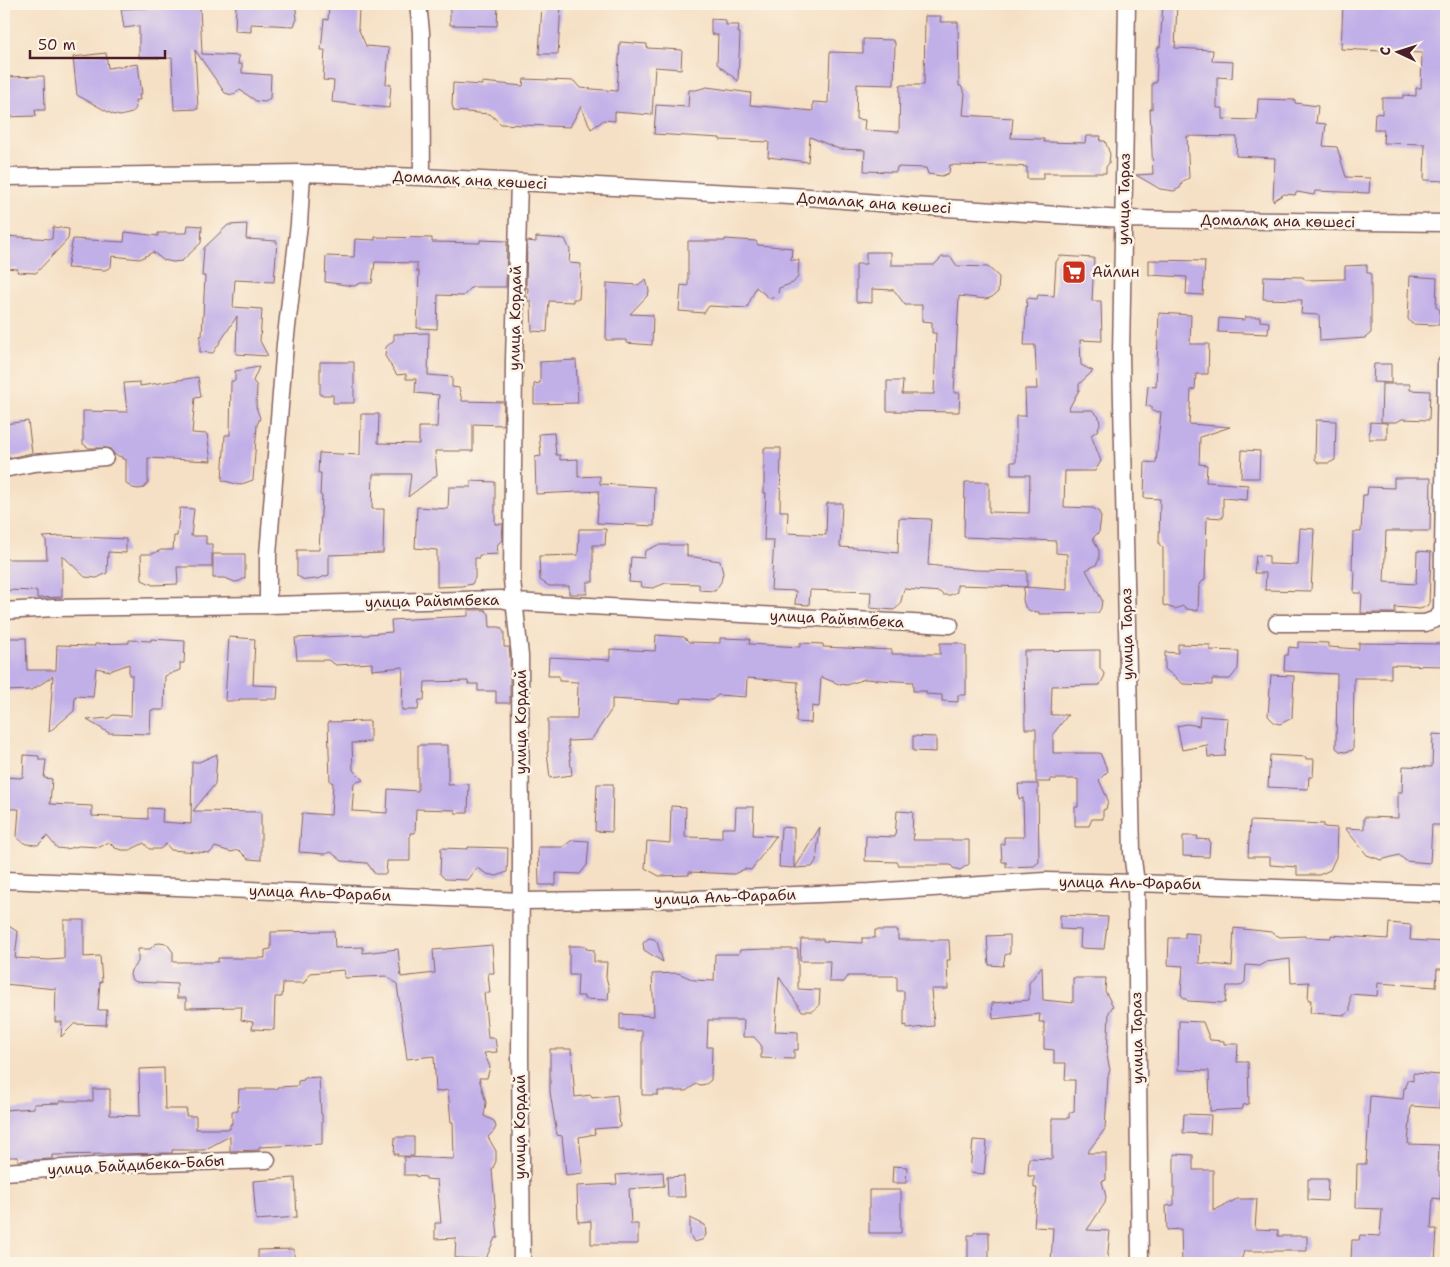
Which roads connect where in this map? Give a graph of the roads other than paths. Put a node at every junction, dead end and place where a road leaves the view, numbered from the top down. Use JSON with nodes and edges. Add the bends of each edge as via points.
{"nodes":[{"id":1,"x":418,"y":4,"type":"edge"},
{"id":2,"x":1127,"y":4,"type":"edge"},
{"id":3,"x":302,"y":173,"type":"junction"},
{"id":4,"x":4,"y":176,"type":"edge"},
{"id":5,"x":422,"y":176,"type":"junction"},
{"id":6,"x":519,"y":182,"type":"junction"},
{"id":7,"x":1124,"y":219,"type":"junction"},
{"id":8,"x":1446,"y":223,"type":"edge"},
{"id":9,"x":1446,"y":364,"type":"edge"},
{"id":10,"x":105,"y":457,"type":"dead end"},
{"id":11,"x":4,"y":469,"type":"edge"},
{"id":12,"x":514,"y":602,"type":"junction"},
{"id":13,"x":268,"y":606,"type":"junction"},
{"id":14,"x":4,"y":611,"type":"edge"},
{"id":15,"x":1277,"y":623,"type":"dead end"},
{"id":16,"x":950,"y":625,"type":"dead end"},
{"id":17,"x":4,"y":880,"type":"edge"},
{"id":18,"x":1136,"y":883,"type":"junction"},
{"id":19,"x":1446,"y":894,"type":"edge"},
{"id":20,"x":521,"y":901,"type":"junction"},
{"id":21,"x":267,"y":1160,"type":"dead end"},
{"id":22,"x":4,"y":1172,"type":"edge"},
{"id":23,"x":522,"y":1263,"type":"edge"},
{"id":24,"x":1140,"y":1263,"type":"edge"}],
"edges":[{"from":1,"to":5,"type":"street"},
{"from":2,"to":7,"type":"street","name":"улица Тараз"},
{"from":3,"to":4,"type":"street","name":"Домалақ ана көшесі"},
{"from":3,"to":5,"type":"street","name":"Домалақ ана көшесі"},
{"from":3,"to":13,"type":"street","via":[[285,344],[270,536]]},
{"from":5,"to":6,"type":"street","name":"Домалақ ана көшесі"},
{"from":6,"to":7,"type":"street","name":"Домалақ ана көшесі","via":[[809,197]]},
{"from":6,"to":12,"type":"street","name":"улица Кордай","via":[[514,390]]},
{"from":7,"to":8,"type":"street","name":"Домалақ ана көшесі"},
{"from":7,"to":18,"type":"street","name":"улица Тараз","via":[[1121,356],[1132,852]]},
{"from":9,"to":15,"type":"street","via":[[1442,612],[1425,623]]},
{"from":10,"to":11,"type":"street"},
{"from":12,"to":13,"type":"street","name":"улица Райымбека","via":[[459,599]]},
{"from":12,"to":16,"type":"street","name":"улица Райымбека"},
{"from":12,"to":20,"type":"street","name":"улица Кордай","via":[[520,656]]},
{"from":13,"to":14,"type":"street","name":"улица Райымбека"},
{"from":17,"to":20,"type":"street","name":"улица Аль-Фараби"},
{"from":18,"to":19,"type":"street","name":"улица Аль-Фараби"},
{"from":18,"to":20,"type":"street","name":"улица Аль-Фараби","via":[[1045,881],[693,899]]},
{"from":18,"to":24,"type":"street","name":"улица Тараз"},
{"from":20,"to":23,"type":"street","name":"улица Кордай"},
{"from":21,"to":22,"type":"street","name":"улица Байдибека-Бабы","via":[[124,1164]]}]}
